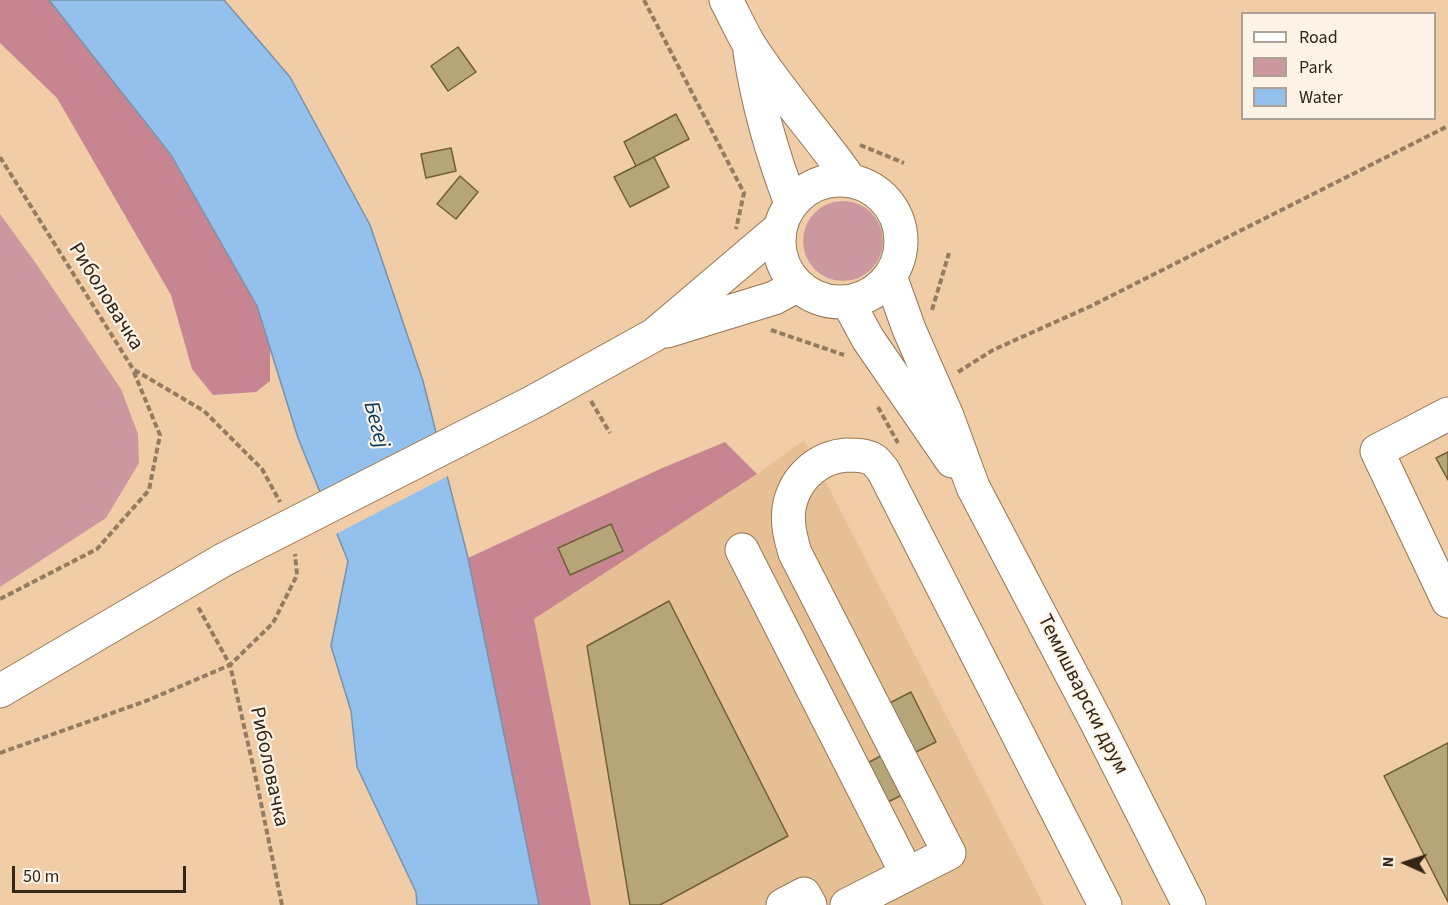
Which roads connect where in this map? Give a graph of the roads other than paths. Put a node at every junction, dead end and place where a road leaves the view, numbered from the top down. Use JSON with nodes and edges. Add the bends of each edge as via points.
{"nodes":[{"id":1,"x":726,"y":0,"type":"edge"},
{"id":2,"x":749,"y":45,"type":"junction"},
{"id":3,"x":850,"y":180,"type":"junction"},
{"id":4,"x":785,"y":216,"type":"junction"},
{"id":5,"x":890,"y":276,"type":"junction"},
{"id":6,"x":798,"y":285,"type":"junction"},
{"id":7,"x":848,"y":302,"type":"junction"},
{"id":8,"x":654,"y":335,"type":"junction"},
{"id":9,"x":1448,"y":414,"type":"edge"},
{"id":10,"x":973,"y":487,"type":"junction"},
{"id":11,"x":742,"y":550,"type":"dead end"},
{"id":12,"x":1448,"y":601,"type":"edge"},
{"id":13,"x":0,"y":691,"type":"edge"},
{"id":14,"x":907,"y":874,"type":"junction"},
{"id":15,"x":783,"y":905,"type":"edge"},
{"id":16,"x":810,"y":905,"type":"edge"},
{"id":17,"x":847,"y":905,"type":"edge"},
{"id":18,"x":1105,"y":905,"type":"edge"},
{"id":19,"x":1189,"y":905,"type":"edge"}],
"edges":[{"from":1,"to":2,"type":"main road"},
{"from":2,"to":3,"type":"main road"},
{"from":2,"to":4,"type":"main road"},
{"from":3,"to":4,"type":"main road","via":[[818,183],[804,191]]},
{"from":3,"to":5,"type":"main road","via":[[879,194],[890,206],[900,228],[900,252]]},
{"from":4,"to":6,"type":"main road","via":[[779,249],[785,268]]},
{"from":4,"to":8,"type":"main road"},
{"from":5,"to":7,"type":"main road","via":[[878,289]]},
{"from":5,"to":10,"type":"main road","name":"Темишварски друм"},
{"from":6,"to":7,"type":"main road","via":[[813,296]]},
{"from":6,"to":8,"type":"main road","via":[[774,298]]},
{"from":7,"to":10,"type":"main road","name":"Темишварски друм","via":[[912,405]]},
{"from":8,"to":13,"type":"main road","bridge":true,"via":[[223,560]]},
{"from":9,"to":12,"type":"main road","via":[[1377,451]]},
{"from":10,"to":19,"type":"main road","name":"Темишварски друм"},
{"from":11,"to":14,"type":"main road"},
{"from":14,"to":17,"type":"main road"},
{"from":14,"to":18,"type":"main road","via":[[949,853],[795,553],[789,534],[788,517],[796,487],[815,465],[839,456],[866,456],[884,470]]},
{"from":15,"to":16,"type":"main road","via":[[804,894]]}]}
